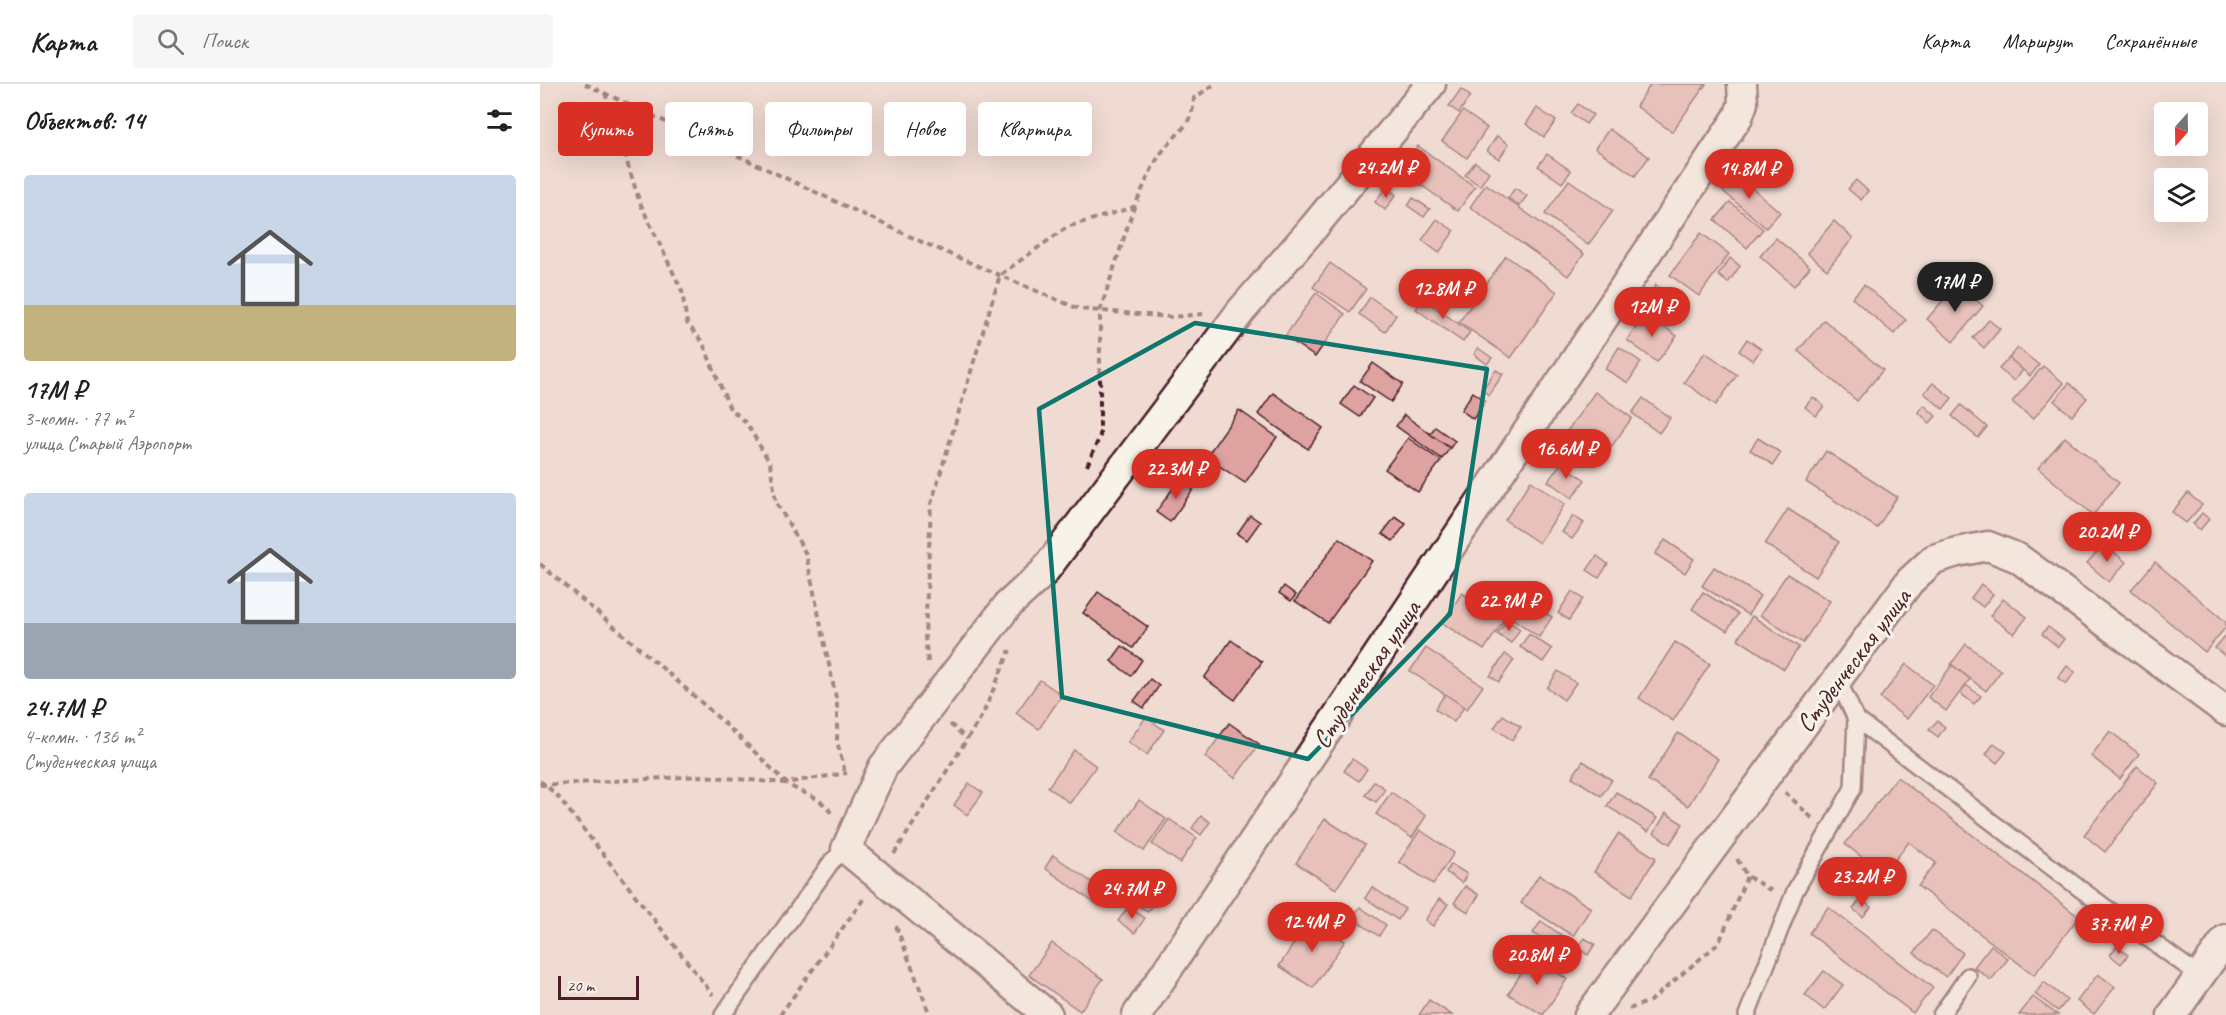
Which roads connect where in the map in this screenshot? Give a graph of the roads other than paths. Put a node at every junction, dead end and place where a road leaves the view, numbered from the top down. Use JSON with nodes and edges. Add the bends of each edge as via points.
{"nodes":[{"id":1,"x":1431,"y":84,"type":"edge"},
{"id":2,"x":1743,"y":86,"type":"edge"},
{"id":3,"x":1838,"y":680,"type":"junction"},
{"id":4,"x":2226,"y":711,"type":"edge"},
{"id":5,"x":1856,"y":720,"type":"junction"},
{"id":6,"x":846,"y":849,"type":"junction"},
{"id":7,"x":2226,"y":939,"type":"edge"},
{"id":8,"x":1968,"y":976,"type":"dead end"},
{"id":9,"x":2201,"y":977,"type":"junction"},
{"id":10,"x":725,"y":1014,"type":"edge"},
{"id":11,"x":1048,"y":1015,"type":"edge"},
{"id":12,"x":1137,"y":1015,"type":"edge"},
{"id":13,"x":1589,"y":1015,"type":"edge"},
{"id":14,"x":1747,"y":1015,"type":"edge"},
{"id":15,"x":1941,"y":1015,"type":"edge"},
{"id":16,"x":2172,"y":1015,"type":"edge"}],
"edges":[{"from":1,"to":6,"type":"street","via":[[1241,311],[1042,573],[1008,605],[934,701],[884,767]]},
{"from":2,"to":12,"type":"street","name":"Студенческая улица","via":[[1738,117]]},
{"from":3,"to":4,"type":"street","name":"Студенческая улица","via":[[1910,581],[1934,559],[1988,546],[2018,558]]},
{"from":3,"to":5,"type":"lane"},
{"from":3,"to":13,"type":"street","name":"Студенческая улица"},
{"from":5,"to":9,"type":"lane"},
{"from":5,"to":14,"type":"lane","via":[[1853,788],[1791,902]]},
{"from":6,"to":10,"type":"lane","via":[[832,861]]},
{"from":6,"to":11,"type":"street"},
{"from":7,"to":9,"type":"street"},
{"from":8,"to":15,"type":"lane"},
{"from":9,"to":16,"type":"street"}]}
